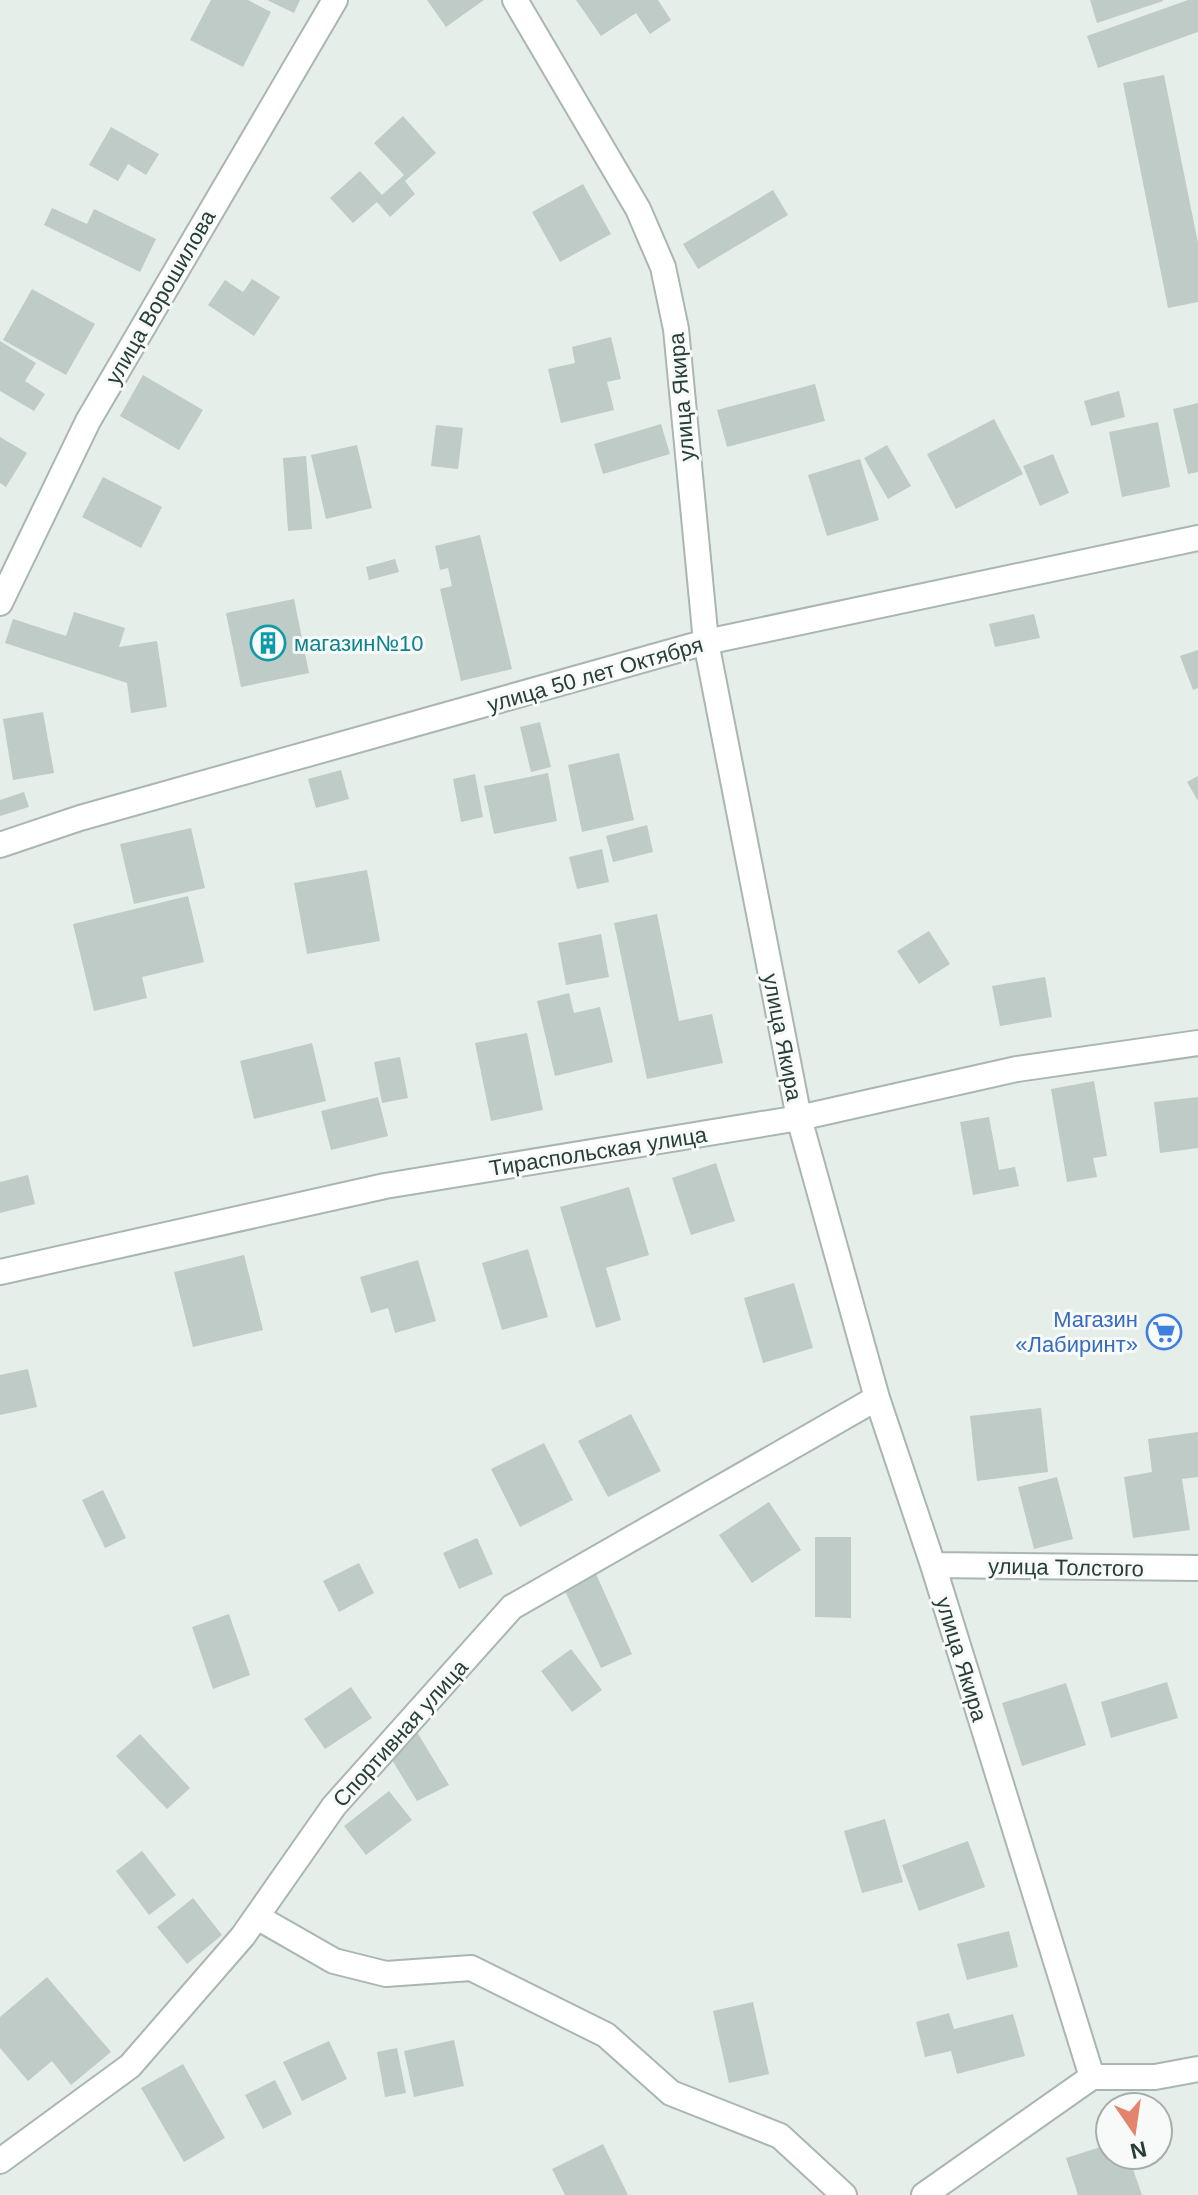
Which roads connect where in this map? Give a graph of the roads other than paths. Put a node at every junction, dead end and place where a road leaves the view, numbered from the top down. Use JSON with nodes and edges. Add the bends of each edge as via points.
{"nodes":[{"id":1,"x":335,"y":0,"type":"edge"},
{"id":2,"x":515,"y":0,"type":"edge"},
{"id":3,"x":1198,"y":538,"type":"edge"},
{"id":4,"x":0,"y":603,"type":"edge"},
{"id":5,"x":706,"y":642,"type":"junction"},
{"id":6,"x":0,"y":845,"type":"edge"},
{"id":7,"x":1198,"y":1043,"type":"edge"},
{"id":8,"x":799,"y":1118,"type":"junction"},
{"id":9,"x":0,"y":1272,"type":"edge"},
{"id":10,"x":877,"y":1398,"type":"junction"},
{"id":11,"x":933,"y":1565,"type":"junction"},
{"id":12,"x":1198,"y":1568,"type":"edge"},
{"id":13,"x":257,"y":1917,"type":"junction"},
{"id":14,"x":1198,"y":2069,"type":"edge"},
{"id":15,"x":1092,"y":2077,"type":"junction"},
{"id":16,"x":0,"y":2161,"type":"edge"},
{"id":17,"x":844,"y":2195,"type":"edge"},
{"id":18,"x":924,"y":2195,"type":"edge"}],
"edges":[{"from":1,"to":4,"type":"street","name":"улица Ворошилова","via":[[88,421]]},
{"from":2,"to":5,"type":"street","name":"улица Якира","via":[[638,209],[663,267],[676,329]]},
{"from":3,"to":5,"type":"street","name":"улица 50 лет Октября"},
{"from":5,"to":6,"type":"street","name":"улица 50 лет Октября"},
{"from":5,"to":8,"type":"street","name":"улица Якира"},
{"from":7,"to":8,"type":"street","name":"Тираспольская улица","via":[[1017,1069]]},
{"from":8,"to":9,"type":"street","name":"Тираспольская улица","via":[[385,1186]]},
{"from":8,"to":10,"type":"street","name":"улица Якира"},
{"from":10,"to":11,"type":"street","name":"улица Якира"},
{"from":10,"to":13,"type":"street","name":"Спортивная улица","via":[[512,1607],[334,1806]]},
{"from":11,"to":12,"type":"street","name":"улица Толстого"},
{"from":11,"to":15,"type":"street","name":"улица Якира"},
{"from":13,"to":16,"type":"street","name":"Спортивная улица","via":[[130,2066]]},
{"from":13,"to":17,"type":"street","via":[[334,1961],[386,1974],[471,1968],[606,2035],[671,2093],[780,2136]]},
{"from":14,"to":15,"type":"street","via":[[1155,2077]]},
{"from":15,"to":18,"type":"street"}]}
